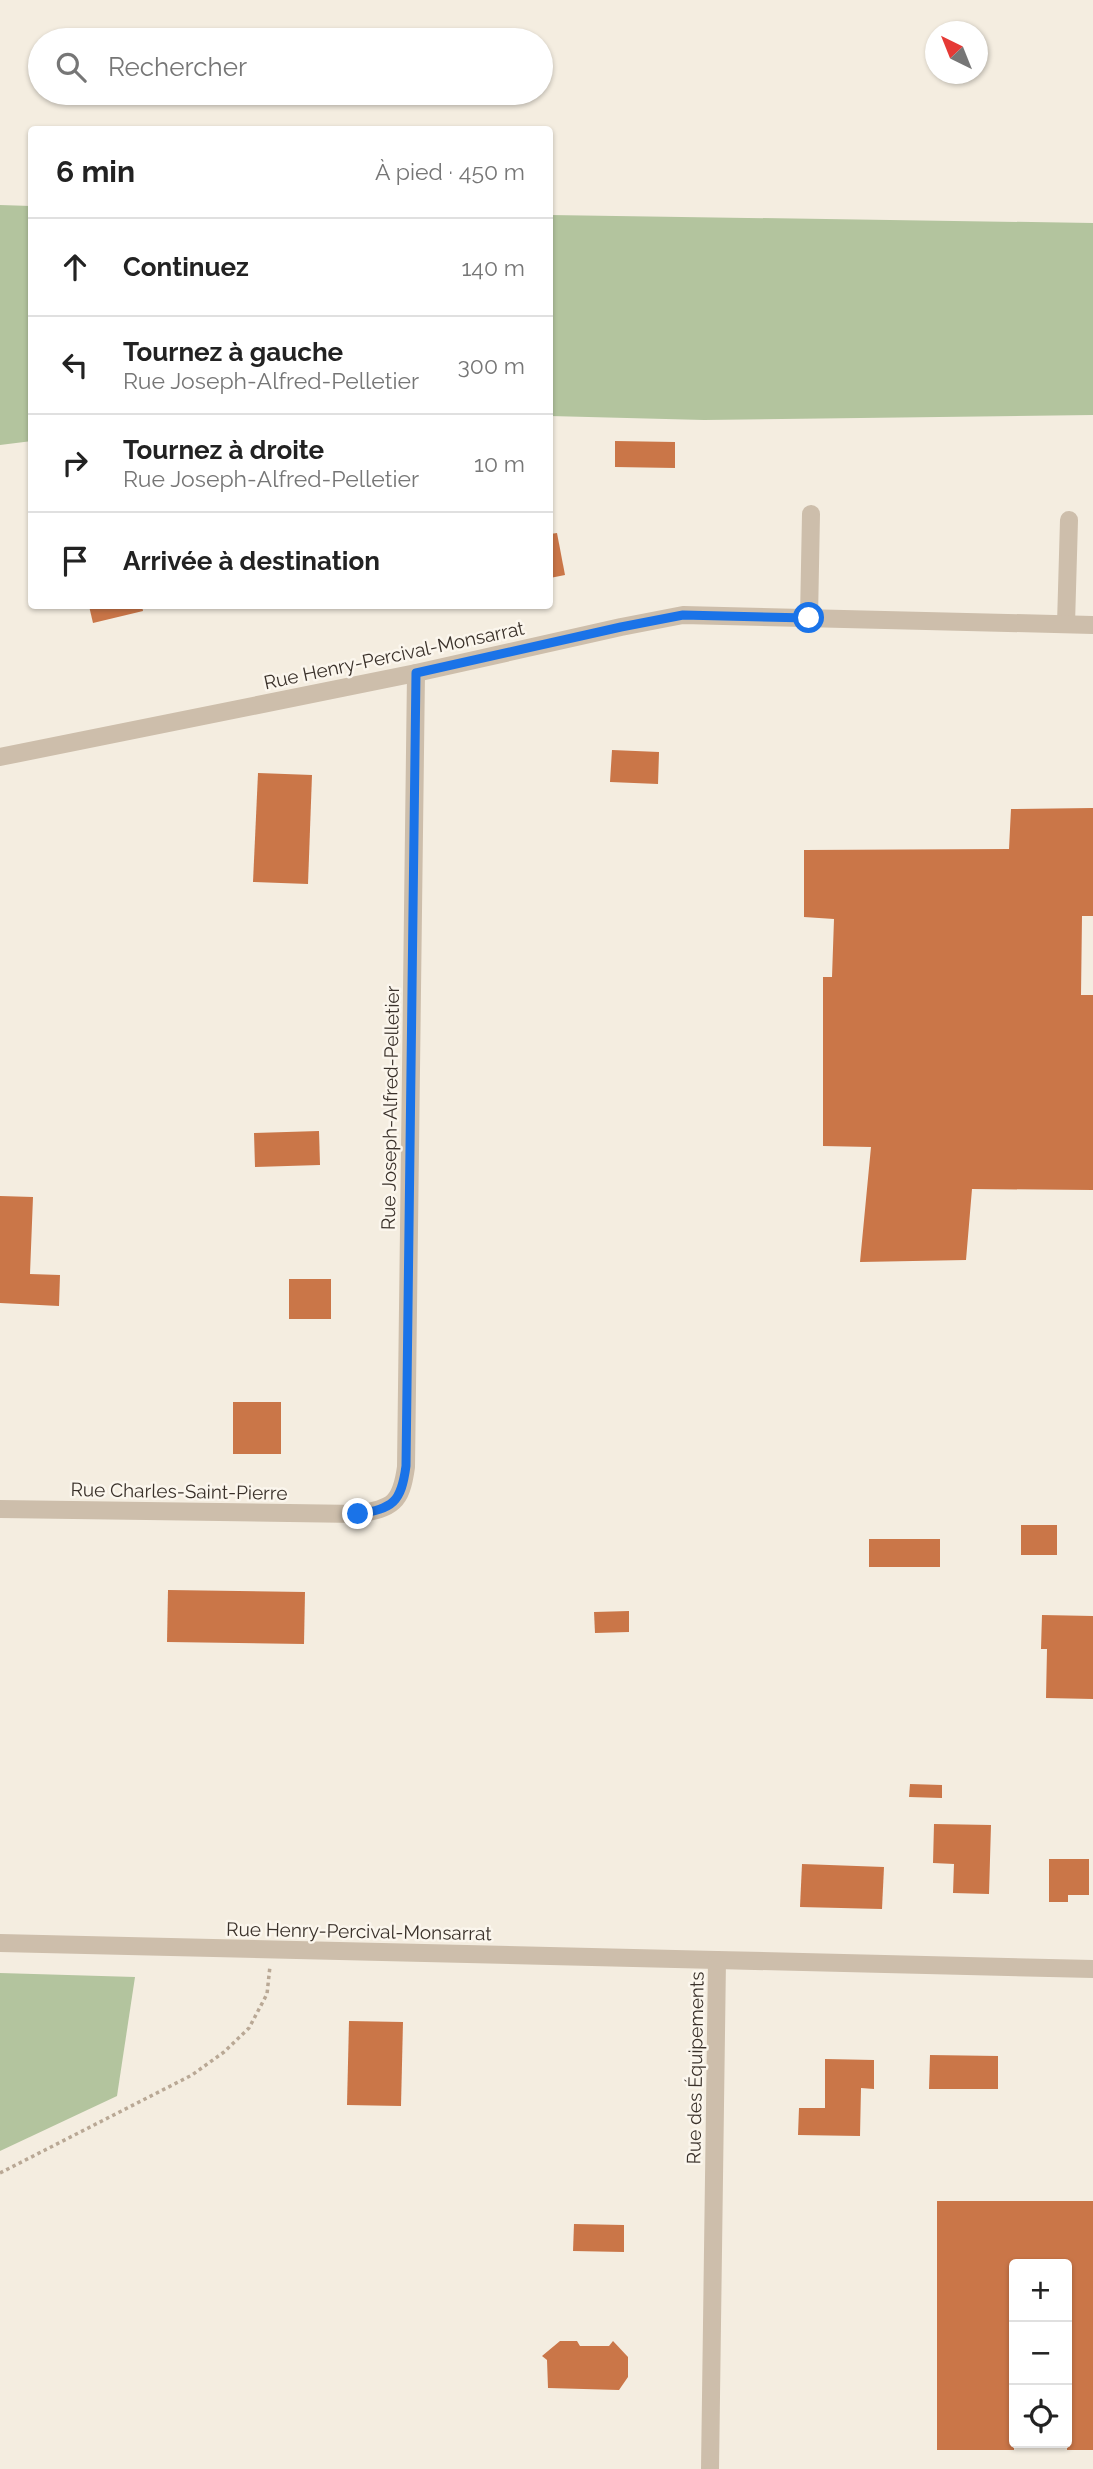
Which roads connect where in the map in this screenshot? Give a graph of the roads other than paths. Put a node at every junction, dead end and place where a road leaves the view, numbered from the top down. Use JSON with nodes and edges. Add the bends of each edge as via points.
{"nodes":[{"id":1,"x":811,"y":514,"type":"dead end"},
{"id":2,"x":1069,"y":520,"type":"dead end"},
{"id":3,"x":809,"y":618,"type":"junction"},
{"id":4,"x":1066,"y":624,"type":"junction"},
{"id":5,"x":1093,"y":625,"type":"edge"},
{"id":6,"x":416,"y":673,"type":"junction"},
{"id":7,"x":0,"y":757,"type":"edge"},
{"id":8,"x":0,"y":1509,"type":"edge"},
{"id":9,"x":358,"y":1514,"type":"joint"},
{"id":10,"x":0,"y":1943,"type":"edge"},
{"id":11,"x":718,"y":1960,"type":"junction"},
{"id":12,"x":1093,"y":1969,"type":"edge"},
{"id":13,"x":710,"y":2469,"type":"edge"}],
"edges":[{"from":1,"to":3,"type":"street"},
{"from":2,"to":4,"type":"street"},
{"from":3,"to":4,"type":"street","name":"Rue Henry-Percival-Monsarrat"},
{"from":3,"to":6,"type":"street","name":"Rue Henry-Percival-Monsarrat","via":[[683,615]]},
{"from":4,"to":5,"type":"street","name":"Rue Henry-Percival-Monsarrat"},
{"from":6,"to":7,"type":"street","name":"Rue Henry-Percival-Monsarrat"},
{"from":6,"to":9,"type":"street","name":"Rue Joseph-Alfred-Pelletier","via":[[406,1466],[395,1502],[382,1510]]},
{"from":8,"to":9,"type":"street","name":"Rue Charles-Saint-Pierre"},
{"from":10,"to":11,"type":"street","name":"Rue Henry-Percival-Monsarrat"},
{"from":11,"to":12,"type":"street","name":"Rue des Équipements"},
{"from":11,"to":13,"type":"street","name":"Rue des Équipements"}]}
